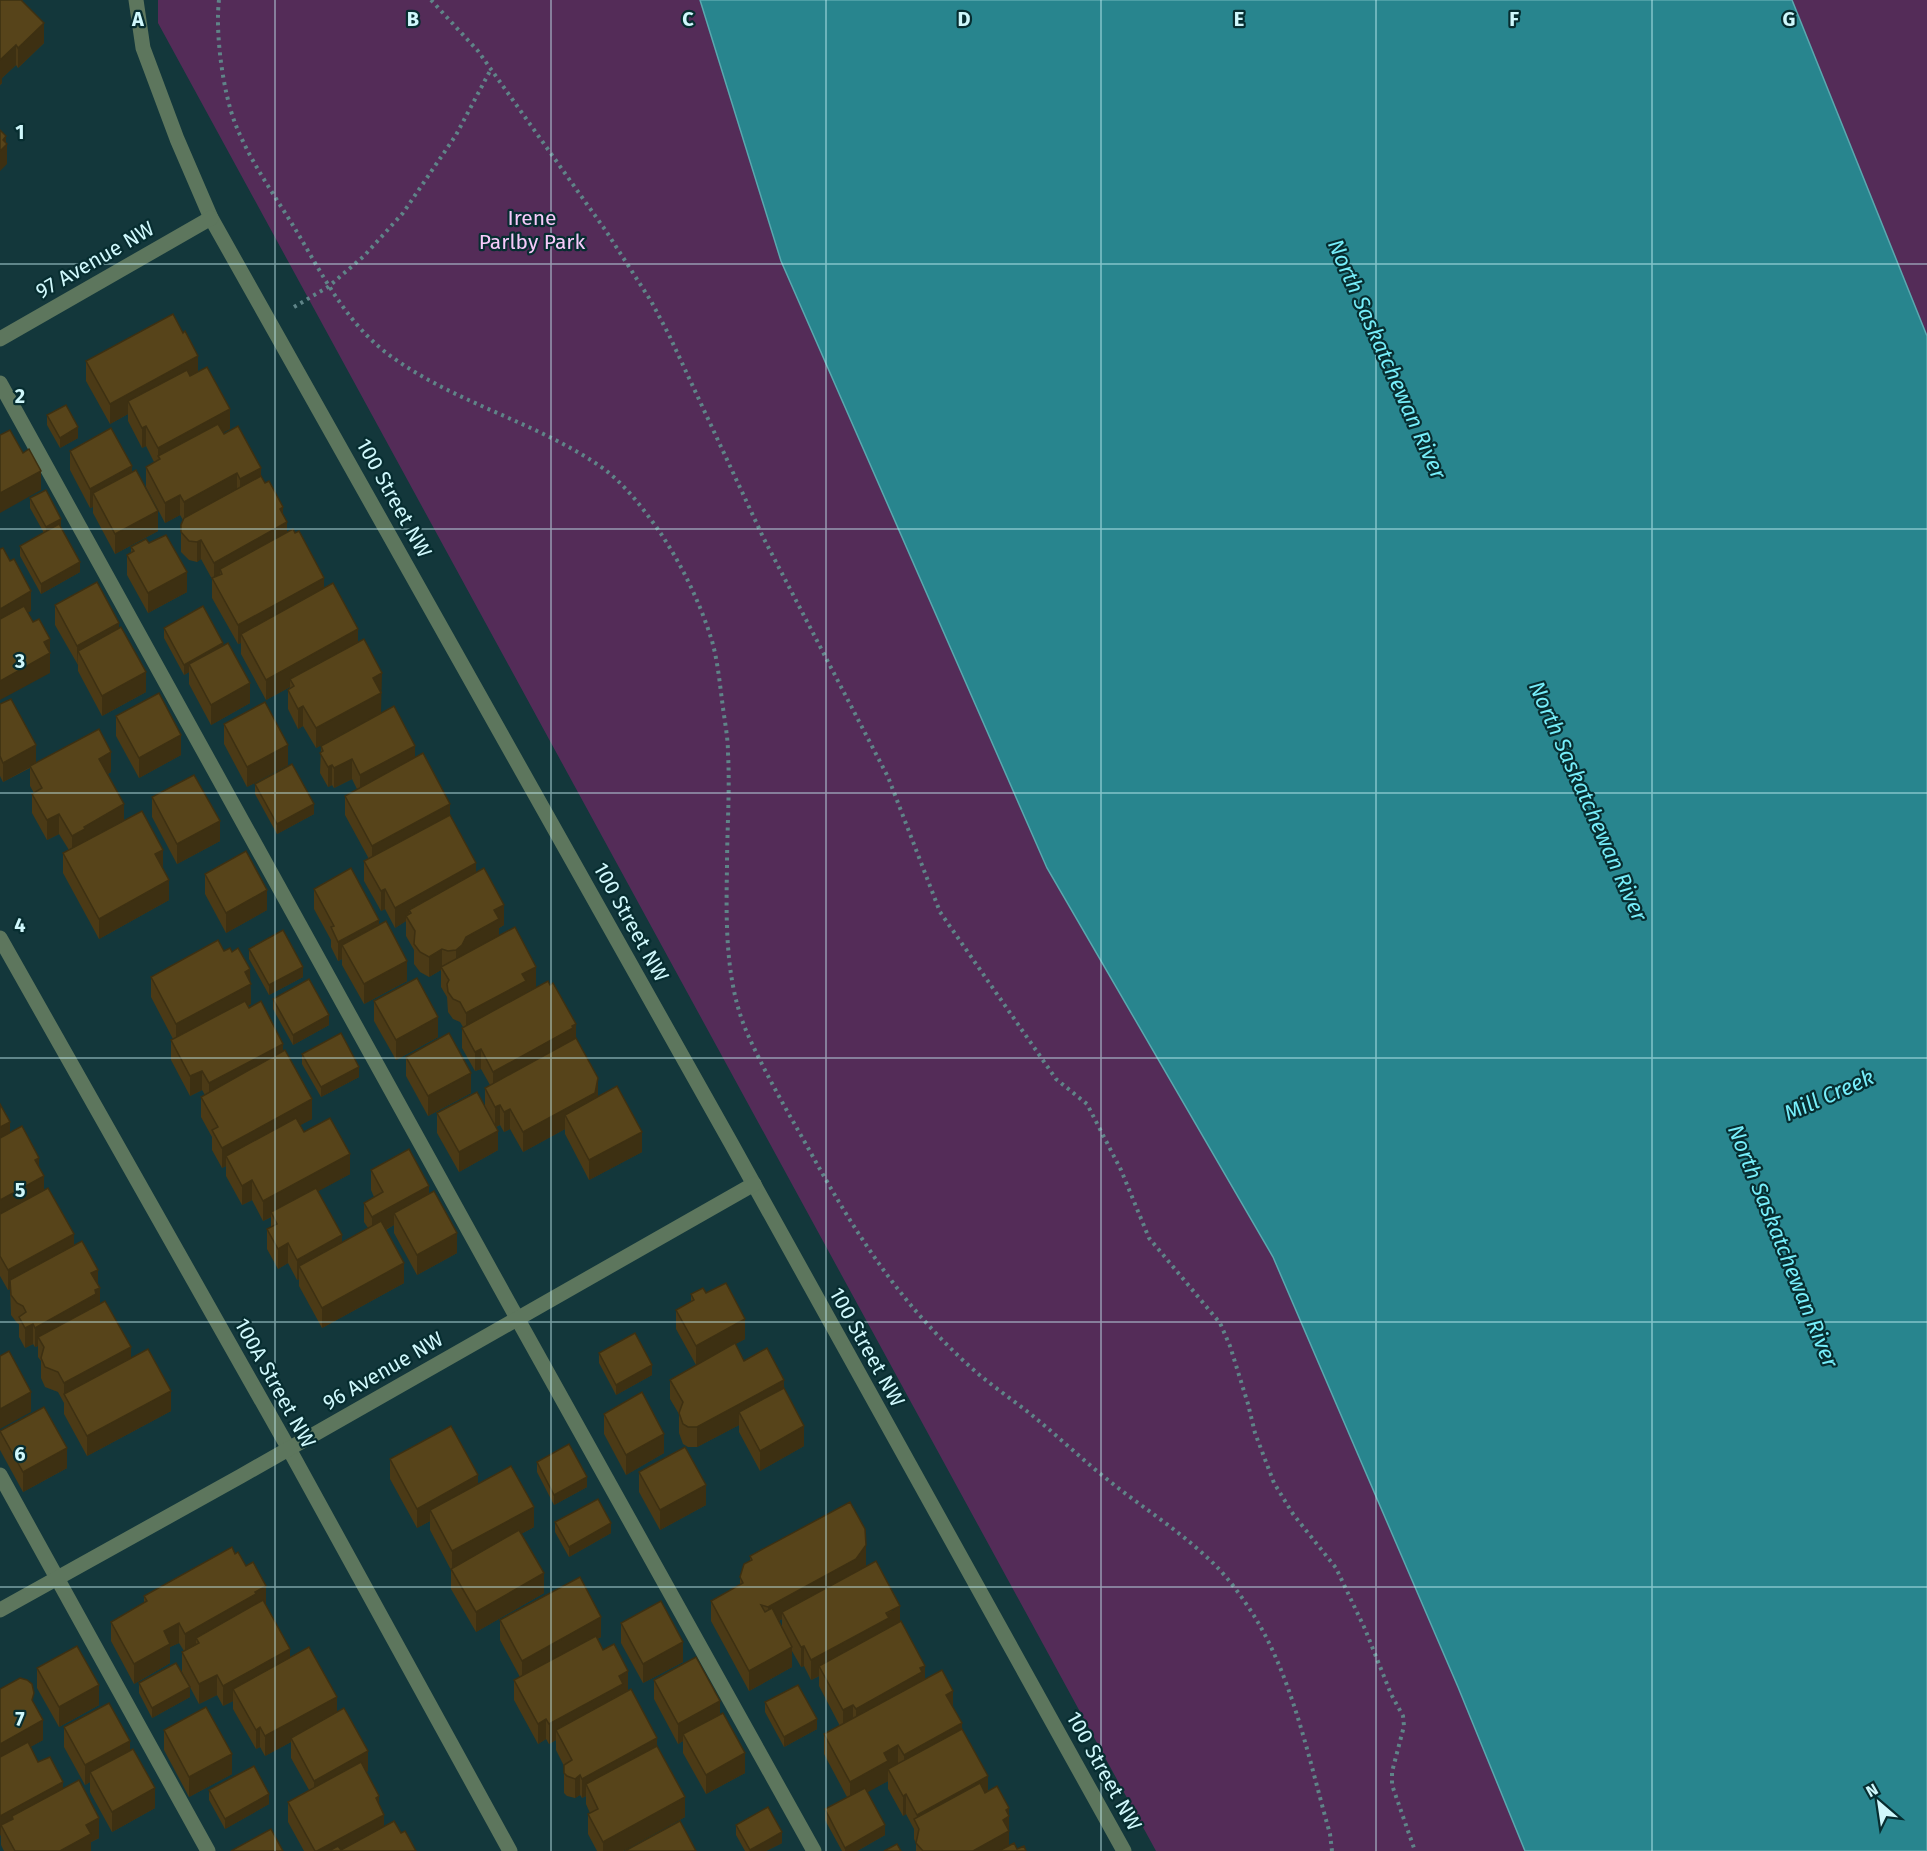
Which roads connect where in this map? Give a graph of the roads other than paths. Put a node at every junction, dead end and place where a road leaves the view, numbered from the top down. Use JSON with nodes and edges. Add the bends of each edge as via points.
{"nodes":[{"id":1,"x":136,"y":0,"type":"edge"},
{"id":2,"x":212,"y":218,"type":"junction"},
{"id":3,"x":0,"y":339,"type":"edge"},
{"id":4,"x":0,"y":383,"type":"edge"},
{"id":5,"x":0,"y":938,"type":"edge"},
{"id":6,"x":754,"y":1184,"type":"junction"},
{"id":7,"x":517,"y":1318,"type":"junction"},
{"id":8,"x":288,"y":1449,"type":"junction"},
{"id":9,"x":0,"y":1475,"type":"edge"},
{"id":10,"x":57,"y":1579,"type":"junction"},
{"id":11,"x":0,"y":1610,"type":"edge"},
{"id":12,"x":208,"y":1851,"type":"edge"},
{"id":13,"x":510,"y":1851,"type":"edge"},
{"id":14,"x":814,"y":1851,"type":"edge"},
{"id":15,"x":1124,"y":1851,"type":"edge"}],
"edges":[{"from":1,"to":2,"type":"street","name":"100 Street NW","via":[[144,48],[177,139]]},
{"from":2,"to":3,"type":"street","name":"97 Avenue NW"},
{"from":2,"to":6,"type":"street","name":"100 Street NW"},
{"from":4,"to":7,"type":"street"},
{"from":5,"to":8,"type":"street","name":"100A Street NW"},
{"from":6,"to":7,"type":"street","name":"96 Avenue NW"},
{"from":6,"to":15,"type":"street","name":"100 Street NW"},
{"from":7,"to":8,"type":"street","name":"96 Avenue NW"},
{"from":7,"to":14,"type":"street"},
{"from":8,"to":10,"type":"street","name":"96 Avenue NW"},
{"from":8,"to":13,"type":"street","name":"100A Street NW"},
{"from":9,"to":10,"type":"street"},
{"from":10,"to":11,"type":"street","name":"96 Avenue NW"},
{"from":10,"to":12,"type":"street"}]}
